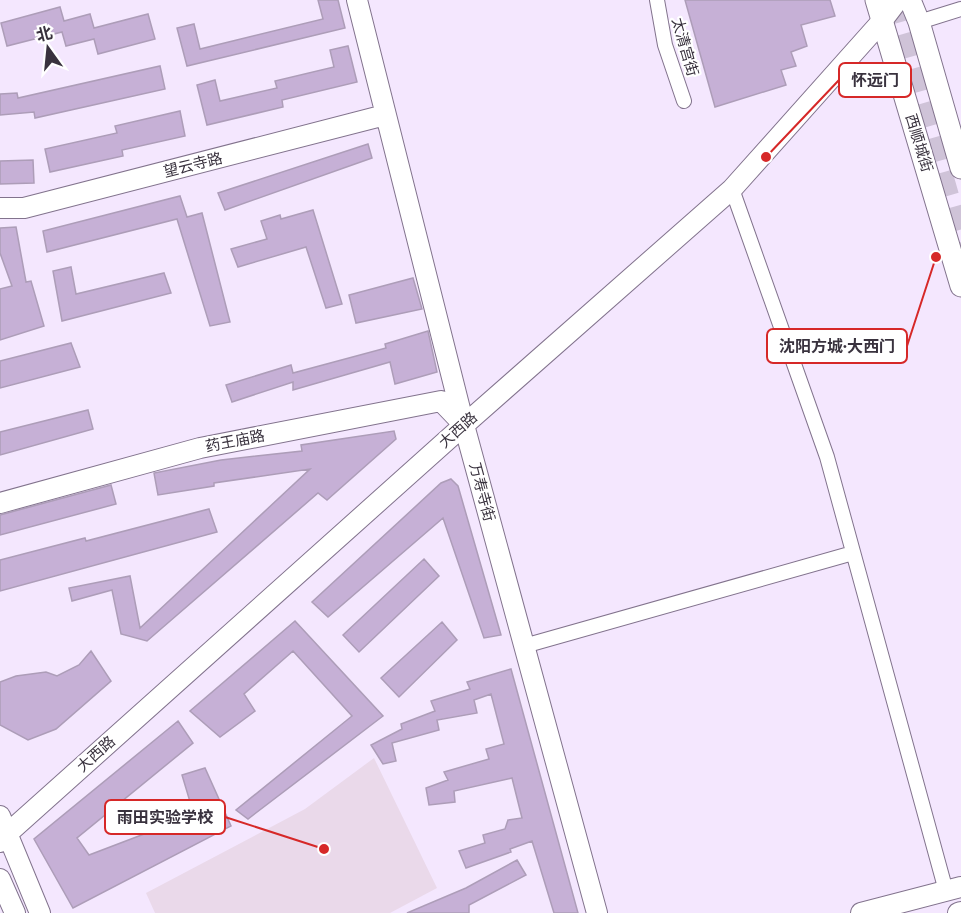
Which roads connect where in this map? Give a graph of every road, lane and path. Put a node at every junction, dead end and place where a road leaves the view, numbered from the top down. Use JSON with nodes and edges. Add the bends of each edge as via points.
{"nodes":[{"id":1,"x":357,"y":0,"type":"edge"},
{"id":2,"x":657,"y":0,"type":"edge"},
{"id":3,"x":876,"y":0,"type":"edge"},
{"id":4,"x":898,"y":0,"type":"edge"},
{"id":5,"x":910,"y":0,"type":"edge"},
{"id":6,"x":961,"y":9,"type":"edge"},
{"id":7,"x":882,"y":21,"type":"junction"},
{"id":8,"x":919,"y":22,"type":"junction"},
{"id":9,"x":684,"y":101,"type":"dead end"},
{"id":10,"x":385,"y":115,"type":"junction"},
{"id":11,"x":961,"y":168,"type":"edge"},
{"id":12,"x":732,"y":189,"type":"junction"},
{"id":13,"x":0,"y":208,"type":"edge"},
{"id":14,"x":961,"y":286,"type":"edge"},
{"id":15,"x":464,"y":425,"type":"junction"},
{"id":16,"x":0,"y":503,"type":"edge"},
{"id":17,"x":853,"y":553,"type":"junction"},
{"id":18,"x":524,"y":646,"type":"junction"},
{"id":19,"x":2,"y":831,"type":"edge"},
{"id":20,"x":0,"y":879,"type":"edge"},
{"id":21,"x":954,"y":889,"type":"edge"},
{"id":22,"x":15,"y":913,"type":"edge"},
{"id":23,"x":40,"y":913,"type":"edge"},
{"id":24,"x":597,"y":913,"type":"edge"},
{"id":25,"x":861,"y":913,"type":"edge"}],
"edges":[{"from":1,"to":10,"type":"street","name":"万寿寺街"},
{"from":2,"to":9,"type":"street","name":"太清宫街","via":[[665,45]]},
{"from":3,"to":7,"type":"main road","name":"西顺城街"},
{"from":4,"to":7,"type":"street","name":"大西路"},
{"from":5,"to":8,"type":"main road"},
{"from":6,"to":8,"type":"street"},
{"from":7,"to":12,"type":"street","name":"大西路"},
{"from":7,"to":14,"type":"main road","name":"西顺城街"},
{"from":8,"to":11,"type":"main road"},
{"from":10,"to":13,"type":"street","name":"望云寺路","via":[[24,208]]},
{"from":10,"to":15,"type":"street","name":"万寿寺街"},
{"from":12,"to":15,"type":"street","name":"大西路"},
{"from":12,"to":17,"type":"street","via":[[827,457]]},
{"from":15,"to":16,"type":"street","name":"药王庙路","via":[[441,401],[200,448]]},
{"from":15,"to":18,"type":"street","name":"万寿寺街"},
{"from":15,"to":19,"type":"street","name":"大西路"},
{"from":17,"to":18,"type":"street"},
{"from":17,"to":21,"type":"street"},
{"from":18,"to":24,"type":"street","name":"万寿寺街"},
{"from":19,"to":23,"type":"street"},
{"from":20,"to":22,"type":"street"},
{"from":21,"to":25,"type":"street"}]}
